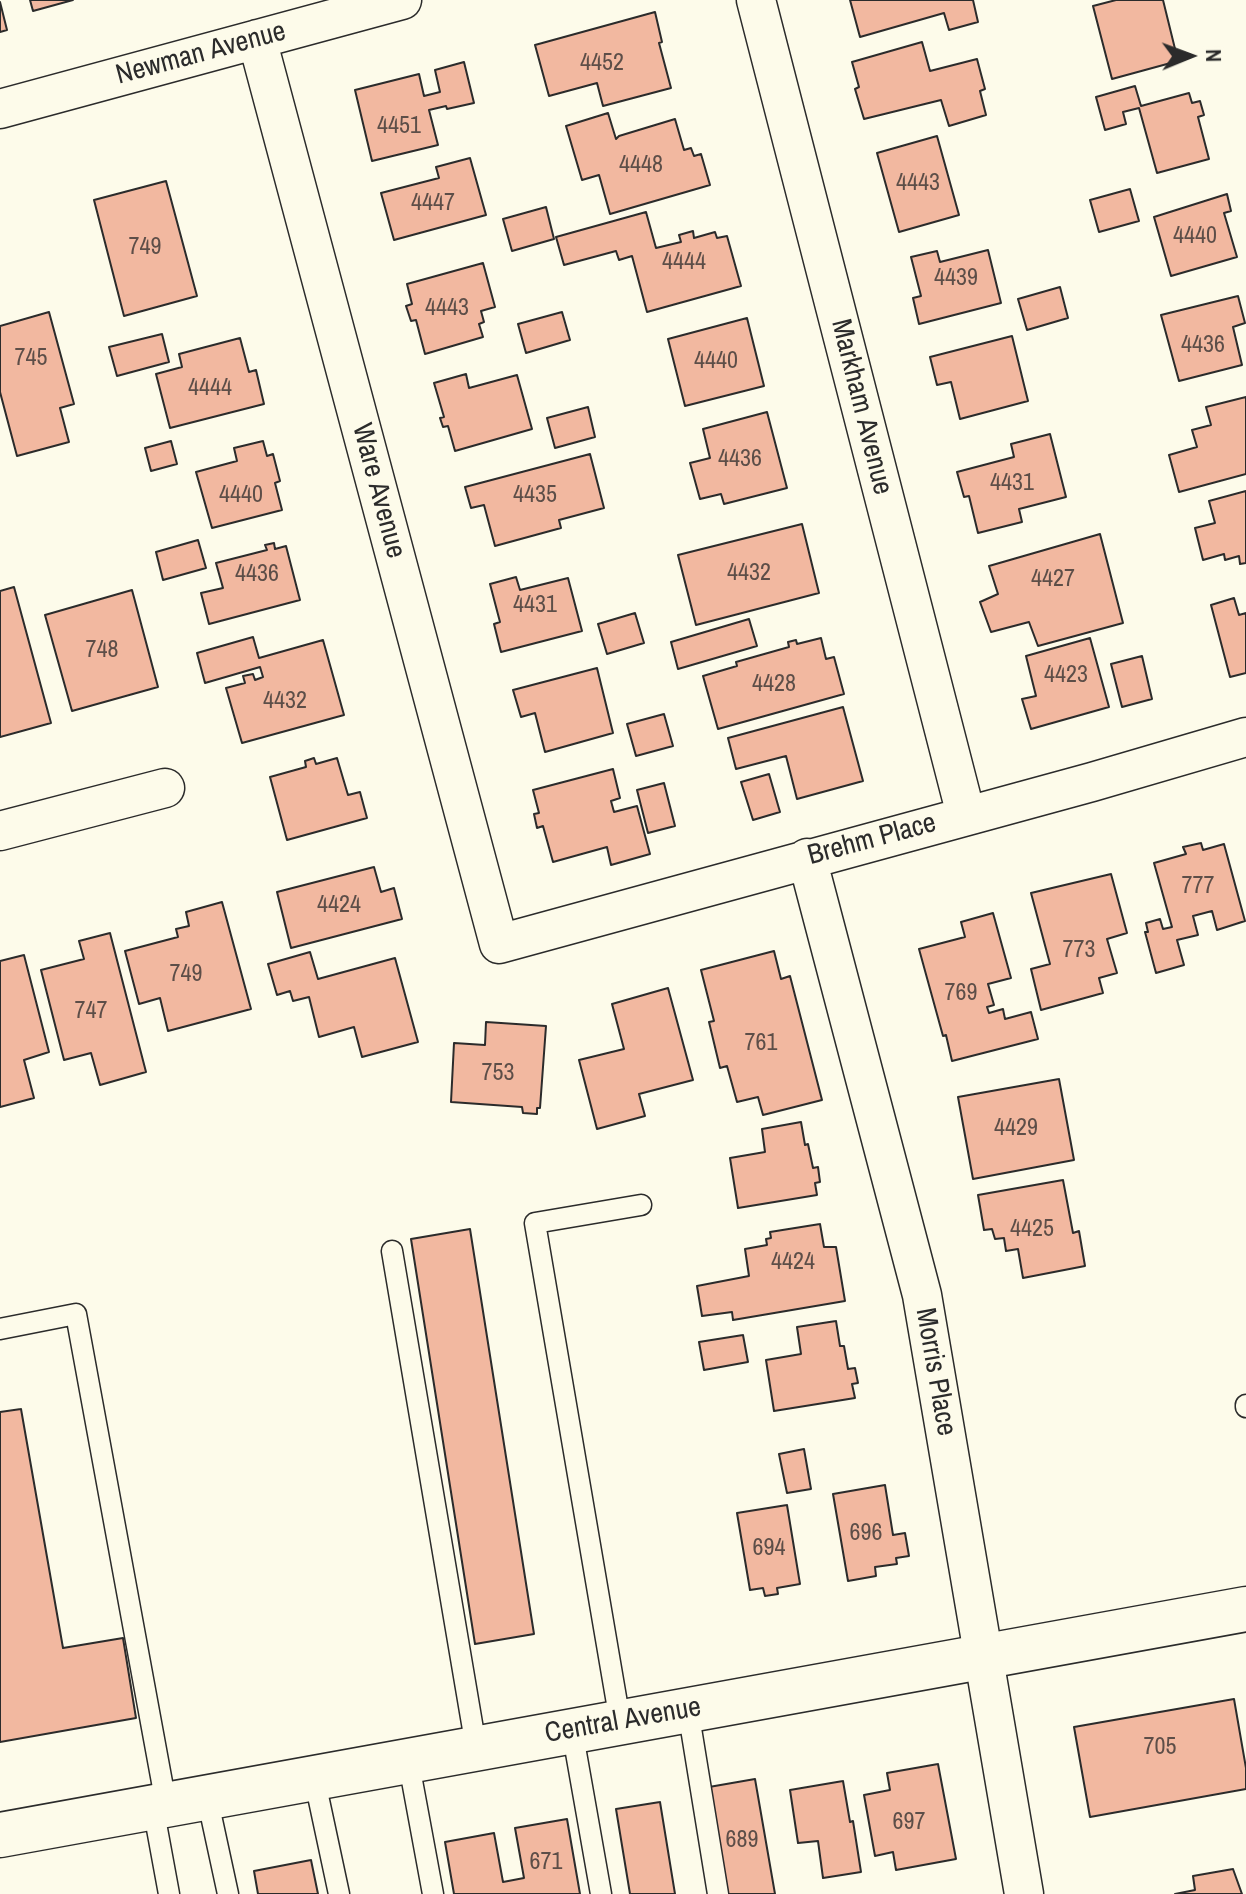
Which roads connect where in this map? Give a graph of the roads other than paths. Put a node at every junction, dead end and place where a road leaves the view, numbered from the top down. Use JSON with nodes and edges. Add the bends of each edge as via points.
{"nodes":[{"id":1,"x":402,"y":0,"type":"edge"},
{"id":2,"x":756,"y":0,"type":"edge"},
{"id":3,"x":257,"y":39,"type":"junction"},
{"id":4,"x":0,"y":109,"type":"edge"},
{"id":5,"x":1246,"y":737,"type":"edge"},
{"id":6,"x":165,"y":788,"type":"dead end"},
{"id":7,"x":966,"y":815,"type":"junction"},
{"id":8,"x":0,"y":831,"type":"edge"},
{"id":9,"x":807,"y":858,"type":"junction"},
{"id":10,"x":499,"y":944,"type":"joint"},
{"id":11,"x":641,"y":1205,"type":"dead end"},
{"id":12,"x":392,"y":1251,"type":"dead end"},
{"id":13,"x":0,"y":1329,"type":"edge"},
{"id":14,"x":1246,"y":1609,"type":"edge"},
{"id":15,"x":984,"y":1658,"type":"junction"},
{"id":16,"x":688,"y":1710,"type":"junction"},
{"id":17,"x":620,"y":1721,"type":"junction"},
{"id":18,"x":572,"y":1730,"type":"junction"},
{"id":19,"x":476,"y":1747,"type":"junction"},
{"id":20,"x":408,"y":1759,"type":"junction"},
{"id":21,"x":314,"y":1777,"type":"junction"},
{"id":22,"x":176,"y":1803,"type":"junction"},
{"id":23,"x":0,"y":1835,"type":"edge"},
{"id":24,"x":169,"y":1894,"type":"edge"},
{"id":25,"x":228,"y":1894,"type":"edge"},
{"id":26,"x":339,"y":1894,"type":"edge"},
{"id":27,"x":433,"y":1894,"type":"edge"},
{"id":28,"x":601,"y":1894,"type":"edge"},
{"id":29,"x":718,"y":1894,"type":"edge"},
{"id":30,"x":1024,"y":1894,"type":"edge"}],
"edges":[{"from":1,"to":3,"type":"street","name":"Newman Avenue"},
{"from":2,"to":7,"type":"street","name":"Markham Avenue"},
{"from":3,"to":4,"type":"street","name":"Newman Avenue"},
{"from":3,"to":10,"type":"street","name":"Ware Avenue"},
{"from":5,"to":7,"type":"street","name":"Brehm Place"},
{"from":6,"to":8,"type":"street"},
{"from":7,"to":9,"type":"street","name":"Brehm Place"},
{"from":9,"to":10,"type":"street","name":"Brehm Place"},
{"from":9,"to":15,"type":"street","name":"Morris Place","via":[[922,1295]]},
{"from":11,"to":17,"type":"lane","via":[[535,1223]]},
{"from":12,"to":19,"type":"lane"},
{"from":13,"to":22,"type":"lane","via":[[76,1314]]},
{"from":14,"to":15,"type":"main road","name":"Central Avenue"},
{"from":15,"to":16,"type":"main road","name":"Central Avenue"},
{"from":15,"to":30,"type":"street","name":"Morris Place"},
{"from":16,"to":17,"type":"main road","name":"Central Avenue"},
{"from":16,"to":29,"type":"lane"},
{"from":17,"to":18,"type":"main road","name":"Central Avenue"},
{"from":18,"to":19,"type":"main road","name":"Central Avenue"},
{"from":18,"to":28,"type":"lane"},
{"from":19,"to":20,"type":"main road","name":"Central Avenue"},
{"from":20,"to":21,"type":"main road","name":"Central Avenue"},
{"from":20,"to":27,"type":"lane"},
{"from":21,"to":22,"type":"main road","name":"Central Avenue"},
{"from":21,"to":26,"type":"lane"},
{"from":22,"to":23,"type":"main road","name":"Central Avenue"},
{"from":22,"to":24,"type":"lane"},
{"from":22,"to":25,"type":"lane"}]}
